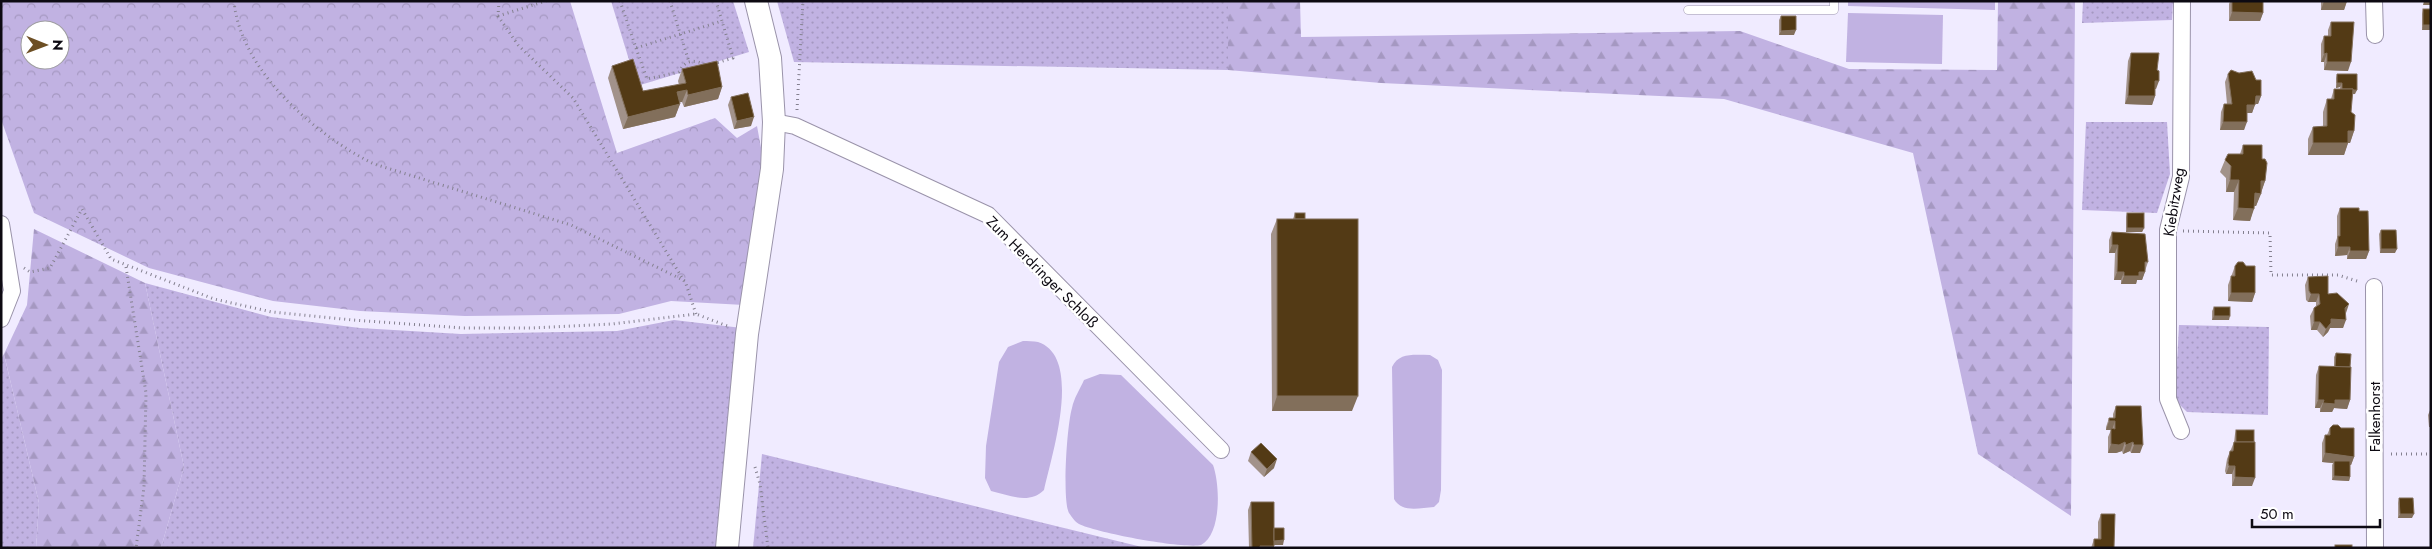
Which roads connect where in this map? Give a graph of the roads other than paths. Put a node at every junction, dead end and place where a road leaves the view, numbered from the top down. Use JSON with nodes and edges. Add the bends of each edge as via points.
{"nodes":[{"id":1,"x":756,"y":1,"type":"edge"},
{"id":2,"x":1834,"y":1,"type":"edge"},
{"id":3,"x":2182,"y":1,"type":"edge"},
{"id":4,"x":2374,"y":1,"type":"edge"},
{"id":5,"x":1688,"y":10,"type":"dead end"},
{"id":6,"x":2374,"y":35,"type":"dead end"},
{"id":7,"x":785,"y":124,"type":"junction"},
{"id":8,"x":1,"y":224,"type":"edge"},
{"id":9,"x":2374,"y":287,"type":"road end"},
{"id":10,"x":1,"y":318,"type":"edge"},
{"id":11,"x":2180,"y":431,"type":"dead end"},
{"id":12,"x":1220,"y":450,"type":"dead end"},
{"id":13,"x":727,"y":548,"type":"edge"},
{"id":14,"x":2375,"y":548,"type":"edge"}],
"edges":[{"from":1,"to":7,"type":"street"},
{"from":2,"to":5,"type":"lane","via":[[1834,10]]},
{"from":3,"to":11,"type":"street","name":"Kiebitzweg","via":[[2181,177],[2168,230],[2168,399]]},
{"from":4,"to":6,"type":"street"},
{"from":7,"to":12,"type":"street","name":"Zum Herdringer Schloß","via":[[988,216]]},
{"from":7,"to":13,"type":"street","via":[[772,169],[747,334]]},
{"from":8,"to":10,"type":"street","via":[[12,291]]},
{"from":9,"to":14,"type":"street","name":"Falkenhorst"}]}
